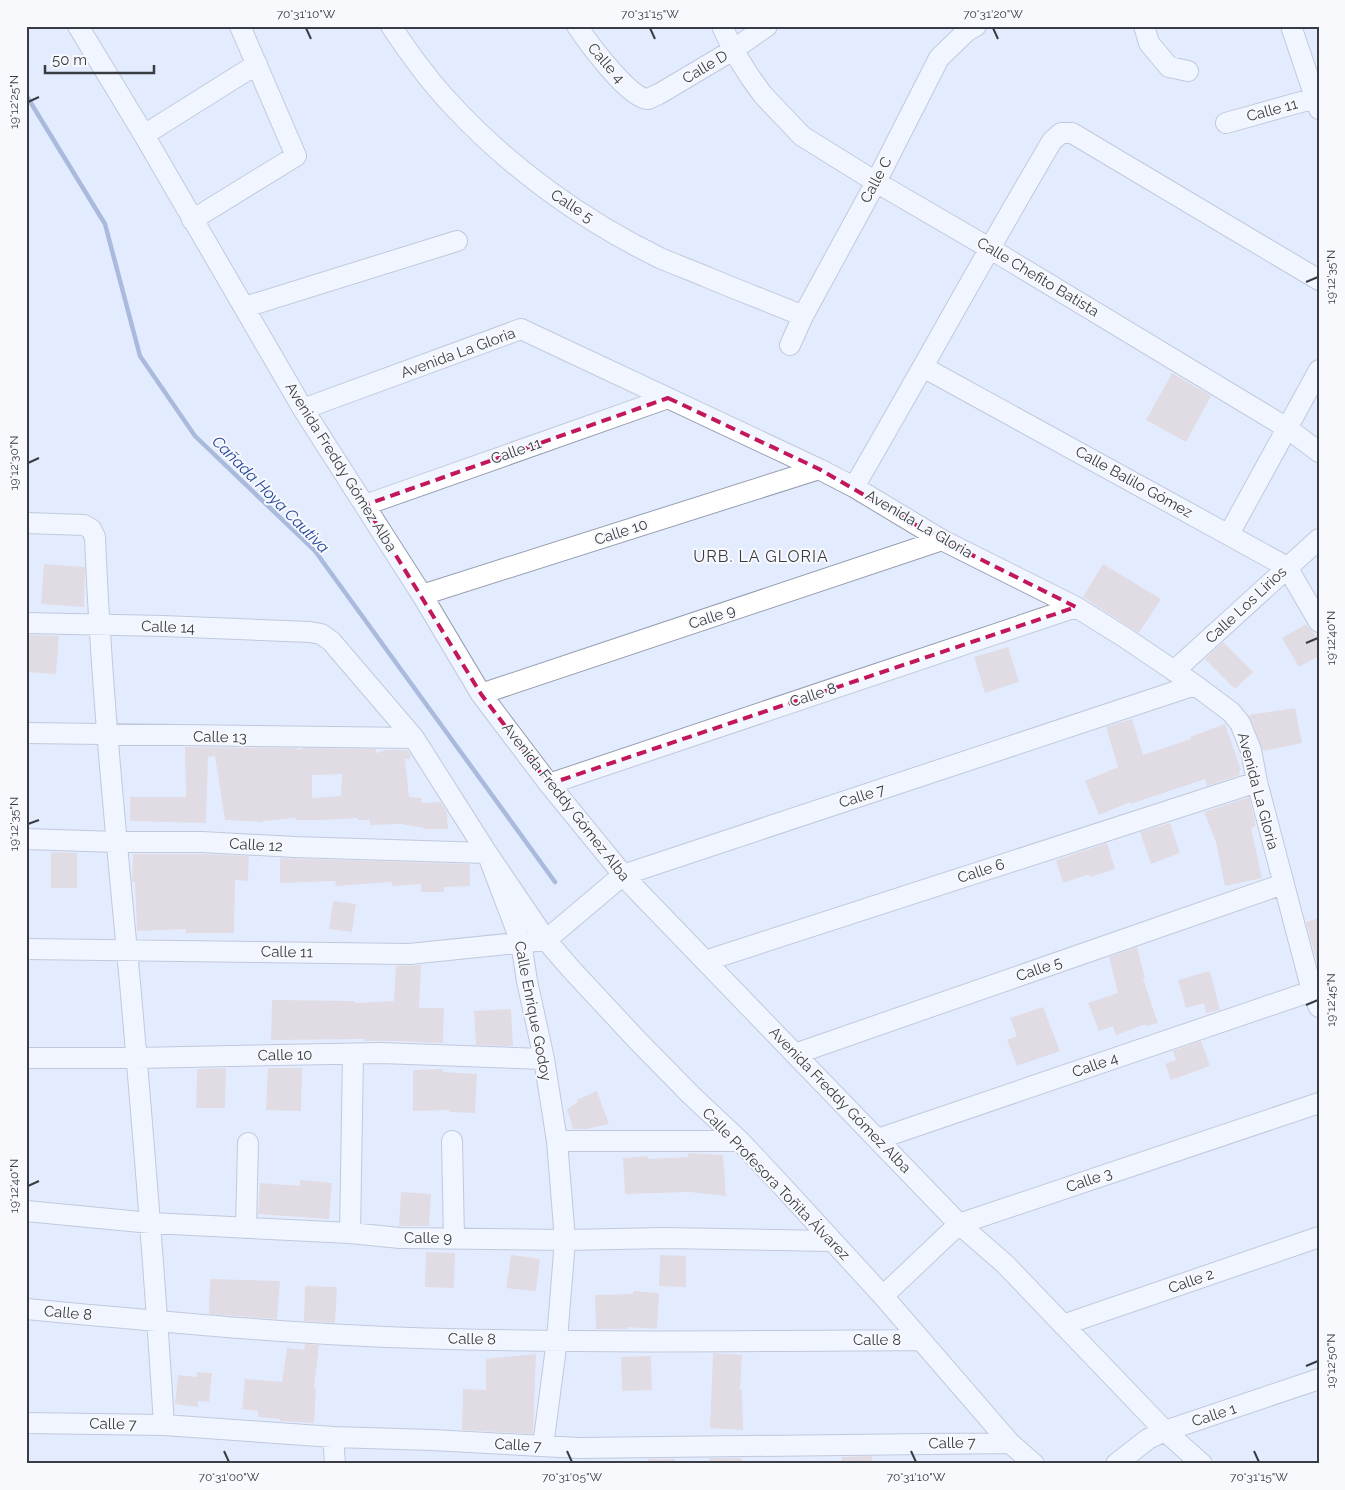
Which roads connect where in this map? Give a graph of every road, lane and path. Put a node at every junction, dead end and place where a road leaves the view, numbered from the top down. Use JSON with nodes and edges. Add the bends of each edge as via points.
{"nodes":[{"id":1,"x":240,"y":26,"type":"edge"},
{"id":2,"x":391,"y":26,"type":"edge"},
{"id":3,"x":577,"y":26,"type":"edge"},
{"id":4,"x":722,"y":26,"type":"edge"},
{"id":5,"x":767,"y":26,"type":"edge"},
{"id":6,"x":976,"y":26,"type":"edge"},
{"id":7,"x":1144,"y":26,"type":"edge"},
{"id":8,"x":1291,"y":26,"type":"edge"},
{"id":9,"x":83,"y":28,"type":"edge"},
{"id":10,"x":733,"y":50,"type":"junction"},
{"id":11,"x":257,"y":64,"type":"junction"},
{"id":12,"x":1188,"y":71,"type":"dead end"},
{"id":13,"x":639,"y":96,"type":"joint"},
{"id":14,"x":1317,"y":101,"type":"edge"},
{"id":15,"x":1226,"y":122,"type":"dead end"},
{"id":16,"x":144,"y":135,"type":"junction"},
{"id":17,"x":876,"y":182,"type":"junction"},
{"id":18,"x":192,"y":220,"type":"junction"},
{"id":19,"x":457,"y":241,"type":"dead end"},
{"id":20,"x":989,"y":248,"type":"junction"},
{"id":21,"x":1319,"y":280,"type":"edge"},
{"id":22,"x":245,"y":307,"type":"junction"},
{"id":23,"x":803,"y":316,"type":"junction"},
{"id":24,"x":790,"y":345,"type":"dead end"},
{"id":25,"x":923,"y":367,"type":"junction"},
{"id":26,"x":1319,"y":370,"type":"edge"},
{"id":27,"x":668,"y":398,"type":"junction"},
{"id":28,"x":303,"y":409,"type":"junction"},
{"id":29,"x":1287,"y":428,"type":"junction"},
{"id":30,"x":1319,"y":452,"type":"edge"},
{"id":31,"x":819,"y":469,"type":"junction"},
{"id":32,"x":854,"y":487,"type":"junction"},
{"id":33,"x":365,"y":505,"type":"junction"},
{"id":34,"x":26,"y":523,"type":"edge"},
{"id":35,"x":1229,"y":534,"type":"junction"},
{"id":36,"x":1319,"y":539,"type":"edge"},
{"id":37,"x":942,"y":540,"type":"junction"},
{"id":38,"x":1287,"y":567,"type":"junction"},
{"id":39,"x":422,"y":595,"type":"junction"},
{"id":40,"x":1076,"y":607,"type":"junction"},
{"id":41,"x":1319,"y":622,"type":"edge"},
{"id":42,"x":26,"y":623,"type":"edge"},
{"id":43,"x":98,"y":626,"type":"junction"},
{"id":44,"x":310,"y":632,"type":"joint"},
{"id":45,"x":1174,"y":671,"type":"junction"},
{"id":46,"x":1195,"y":685,"type":"junction"},
{"id":47,"x":482,"y":694,"type":"junction"},
{"id":48,"x":26,"y":734,"type":"edge"},
{"id":49,"x":108,"y":735,"type":"junction"},
{"id":50,"x":414,"y":738,"type":"junction"},
{"id":51,"x":1257,"y":782,"type":"junction"},
{"id":52,"x":549,"y":784,"type":"junction"},
{"id":53,"x":26,"y":839,"type":"edge"},
{"id":54,"x":116,"y":842,"type":"junction"},
{"id":55,"x":486,"y":853,"type":"junction"},
{"id":56,"x":623,"y":875,"type":"junction"},
{"id":57,"x":1283,"y":884,"type":"junction"},
{"id":58,"x":546,"y":940,"type":"junction"},
{"id":59,"x":521,"y":942,"type":"junction"},
{"id":60,"x":26,"y":949,"type":"edge"},
{"id":61,"x":126,"y":950,"type":"junction"},
{"id":62,"x":705,"y":960,"type":"junction"},
{"id":63,"x":1316,"y":999,"type":"edge"},
{"id":64,"x":353,"y":1054,"type":"junction"},
{"id":65,"x":796,"y":1054,"type":"junction"},
{"id":66,"x":26,"y":1058,"type":"edge"},
{"id":67,"x":136,"y":1058,"type":"junction"},
{"id":68,"x":544,"y":1059,"type":"junction"},
{"id":69,"x":1319,"y":1102,"type":"edge"},
{"id":70,"x":878,"y":1139,"type":"junction"},
{"id":71,"x":452,"y":1141,"type":"dead end"},
{"id":72,"x":557,"y":1141,"type":"junction"},
{"id":73,"x":740,"y":1141,"type":"junction"},
{"id":74,"x":248,"y":1143,"type":"dead end"},
{"id":75,"x":26,"y":1211,"type":"edge"},
{"id":76,"x":151,"y":1223,"type":"junction"},
{"id":77,"x":959,"y":1224,"type":"junction"},
{"id":78,"x":246,"y":1228,"type":"junction"},
{"id":79,"x":350,"y":1234,"type":"junction"},
{"id":80,"x":454,"y":1238,"type":"junction"},
{"id":81,"x":1319,"y":1238,"type":"edge"},
{"id":82,"x":565,"y":1240,"type":"junction"},
{"id":83,"x":831,"y":1241,"type":"junction"},
{"id":84,"x":883,"y":1296,"type":"junction"},
{"id":85,"x":26,"y":1309,"type":"edge"},
{"id":86,"x":157,"y":1322,"type":"junction"},
{"id":87,"x":1063,"y":1324,"type":"junction"},
{"id":88,"x":557,"y":1340,"type":"junction"},
{"id":89,"x":919,"y":1340,"type":"junction"},
{"id":90,"x":1319,"y":1380,"type":"edge"},
{"id":91,"x":26,"y":1423,"type":"edge"},
{"id":92,"x":164,"y":1425,"type":"junction"},
{"id":93,"x":1165,"y":1431,"type":"junction"},
{"id":94,"x":333,"y":1437,"type":"junction"},
{"id":95,"x":1010,"y":1443,"type":"junction"},
{"id":96,"x":542,"y":1446,"type":"junction"},
{"id":97,"x":335,"y":1464,"type":"edge"},
{"id":98,"x":1034,"y":1464,"type":"edge"},
{"id":99,"x":1116,"y":1464,"type":"edge"},
{"id":100,"x":1202,"y":1464,"type":"edge"}],
"edges":[{"from":1,"to":11,"type":"street"},
{"from":2,"to":23,"type":"street","name":"Calle 5","via":[[450,104],[525,173],[562,200],[660,258]]},
{"from":3,"to":13,"type":"street","name":"Calle 4","via":[[622,83]]},
{"from":4,"to":10,"type":"street","name":"Calle Chefito Batista"},
{"from":5,"to":10,"type":"street","name":"Calle D"},
{"from":6,"to":17,"type":"street","name":"Calle C","via":[[939,58]]},
{"from":7,"to":12,"type":"street","via":[[1149,43],[1169,67]]},
{"from":8,"to":14,"type":"street"},
{"from":9,"to":16,"type":"street","name":"Avenida Freddy Gómez Alba"},
{"from":10,"to":13,"type":"street","name":"Calle D","via":[[659,94],[648,99]]},
{"from":10,"to":17,"type":"street","name":"Calle Chefito Batista","via":[[763,95],[802,136]]},
{"from":11,"to":16,"type":"street"},
{"from":11,"to":18,"type":"street","via":[[296,156]]},
{"from":14,"to":15,"type":"street","name":"Calle 11"},
{"from":16,"to":18,"type":"street","name":"Avenida Freddy Gómez Alba"},
{"from":17,"to":20,"type":"street","name":"Calle Chefito Batista"},
{"from":17,"to":23,"type":"street","name":"Calle C"},
{"from":18,"to":22,"type":"street","name":"Avenida Freddy Gómez Alba"},
{"from":19,"to":22,"type":"street"},
{"from":20,"to":21,"type":"street","via":[[1052,141],[1061,133],[1072,133]]},
{"from":20,"to":25,"type":"street"},
{"from":20,"to":29,"type":"street","name":"Calle Chefito Batista"},
{"from":22,"to":28,"type":"street","name":"Avenida Freddy Gómez Alba"},
{"from":23,"to":24,"type":"street","name":"Calle C"},
{"from":25,"to":32,"type":"street"},
{"from":25,"to":35,"type":"street","name":"Calle Balilo Gómez"},
{"from":26,"to":29,"type":"street"},
{"from":27,"to":28,"type":"street","name":"Avenida La Gloria","via":[[521,329]]},
{"from":27,"to":31,"type":"street","name":"Avenida La Gloria"},
{"from":27,"to":33,"type":"street","name":"Calle 11"},
{"from":28,"to":33,"type":"street","name":"Avenida Freddy Gómez Alba"},
{"from":29,"to":30,"type":"street","name":"Calle Chefito Batista"},
{"from":29,"to":35,"type":"street"},
{"from":31,"to":32,"type":"street","name":"Avenida La Gloria"},
{"from":31,"to":39,"type":"street","name":"Calle 10"},
{"from":32,"to":37,"type":"street","name":"Avenida La Gloria"},
{"from":33,"to":39,"type":"street","name":"Avenida Freddy Gómez Alba"},
{"from":34,"to":43,"type":"street","via":[[84,524],[91,529],[95,537]]},
{"from":35,"to":38,"type":"street","name":"Calle Balilo Gómez"},
{"from":36,"to":38,"type":"street","name":"Calle Los Lirios"},
{"from":37,"to":40,"type":"street","name":"Avenida La Gloria"},
{"from":37,"to":47,"type":"street","name":"Calle 9"},
{"from":38,"to":41,"type":"street"},
{"from":38,"to":45,"type":"street","name":"Calle Los Lirios"},
{"from":39,"to":47,"type":"street","name":"Avenida Freddy Gómez Alba"},
{"from":40,"to":45,"type":"street","name":"Avenida La Gloria"},
{"from":40,"to":52,"type":"street","name":"Calle 8"},
{"from":42,"to":43,"type":"street","name":"Calle 14"},
{"from":43,"to":44,"type":"street","name":"Calle 14"},
{"from":43,"to":49,"type":"street"},
{"from":44,"to":50,"type":"street","name":"Calle Enrique Godoy","via":[[331,641]]},
{"from":45,"to":46,"type":"street","name":"Avenida La Gloria"},
{"from":46,"to":51,"type":"street","name":"Avenida La Gloria","via":[[1231,712],[1240,723],[1251,750]]},
{"from":46,"to":56,"type":"street","name":"Calle 7"},
{"from":47,"to":52,"type":"street","name":"Avenida Freddy Gómez Alba"},
{"from":48,"to":49,"type":"street","name":"Calle 13"},
{"from":49,"to":50,"type":"street","name":"Calle 13"},
{"from":49,"to":54,"type":"street"},
{"from":50,"to":55,"type":"street","name":"Calle Enrique Godoy"},
{"from":51,"to":57,"type":"street","name":"Avenida La Gloria"},
{"from":51,"to":62,"type":"street","name":"Calle 6"},
{"from":52,"to":56,"type":"street","name":"Avenida Freddy Gómez Alba"},
{"from":53,"to":54,"type":"street","name":"Calle 12"},
{"from":54,"to":55,"type":"street","name":"Calle 12","via":[[202,842]]},
{"from":54,"to":61,"type":"street"},
{"from":55,"to":58,"type":"street","name":"Calle Profesora Toñita Álvarez"},
{"from":55,"to":59,"type":"street","name":"Calle Enrique Godoy"},
{"from":56,"to":58,"type":"street","name":"Calle 7"},
{"from":56,"to":62,"type":"street","name":"Avenida Freddy Gómez Alba"},
{"from":57,"to":63,"type":"street","name":"Avenida La Gloria"},
{"from":57,"to":65,"type":"street","name":"Calle 5"},
{"from":58,"to":59,"type":"street","name":"Calle 11"},
{"from":58,"to":73,"type":"street","name":"Calle Profesora Toñita Álvarez","via":[[691,1095]]},
{"from":59,"to":61,"type":"street","name":"Calle 11","via":[[409,954]]},
{"from":59,"to":68,"type":"street","name":"Calle Enrique Godoy"},
{"from":60,"to":61,"type":"street","name":"Calle 11"},
{"from":61,"to":67,"type":"street"},
{"from":62,"to":65,"type":"street","name":"Avenida Freddy Gómez Alba"},
{"from":63,"to":70,"type":"street","name":"Calle 4"},
{"from":64,"to":67,"type":"street","name":"Calle 10"},
{"from":64,"to":68,"type":"street","name":"Calle 10"},
{"from":64,"to":79,"type":"street"},
{"from":65,"to":70,"type":"street","name":"Avenida Freddy Gómez Alba"},
{"from":66,"to":67,"type":"street","name":"Calle 10"},
{"from":67,"to":76,"type":"street"},
{"from":68,"to":72,"type":"street","name":"Calle Enrique Godoy"},
{"from":69,"to":77,"type":"street","name":"Calle 3"},
{"from":70,"to":77,"type":"street","name":"Avenida Freddy Gómez Alba"},
{"from":71,"to":80,"type":"street"},
{"from":72,"to":73,"type":"street"},
{"from":72,"to":82,"type":"street","name":"Calle Enrique Godoy"},
{"from":73,"to":83,"type":"street","name":"Calle Profesora Toñita Álvarez"},
{"from":74,"to":78,"type":"street"},
{"from":75,"to":76,"type":"street","name":"Calle 9"},
{"from":76,"to":78,"type":"street","name":"Calle 9"},
{"from":76,"to":86,"type":"street"},
{"from":77,"to":84,"type":"street","name":"Calle 3"},
{"from":77,"to":87,"type":"street","name":"Avenida Freddy Gómez Alba","via":[[1005,1264]]},
{"from":78,"to":79,"type":"street","name":"Calle 9"},
{"from":79,"to":80,"type":"street","name":"Calle 9"},
{"from":80,"to":82,"type":"street","name":"Calle 9"},
{"from":81,"to":87,"type":"street","name":"Calle 2"},
{"from":82,"to":83,"type":"street","name":"Calle 9"},
{"from":82,"to":88,"type":"street","name":"Calle Enrique Godoy"},
{"from":83,"to":84,"type":"street","name":"Calle Profesora Toñita Álvarez"},
{"from":84,"to":89,"type":"street","name":"Calle Profesora Toñita Álvarez"},
{"from":85,"to":86,"type":"street","name":"Calle 8"},
{"from":86,"to":88,"type":"street","name":"Calle 8","via":[[446,1339]]},
{"from":86,"to":92,"type":"street"},
{"from":87,"to":93,"type":"street","name":"Avenida Freddy Gómez Alba"},
{"from":88,"to":89,"type":"street","name":"Calle 8"},
{"from":88,"to":96,"type":"street","name":"Calle Enrique Godoy"},
{"from":89,"to":95,"type":"street","name":"Calle Profesora Toñita Álvarez"},
{"from":90,"to":93,"type":"street","name":"Calle 1"},
{"from":91,"to":92,"type":"street","name":"Calle 7"},
{"from":92,"to":94,"type":"street","name":"Calle 7"},
{"from":93,"to":99,"type":"street","name":"Calle 1","via":[[1148,1439]]},
{"from":93,"to":100,"type":"street","name":"Avenida Freddy Gómez Alba"},
{"from":94,"to":96,"type":"street","name":"Calle 7"},
{"from":94,"to":97,"type":"street"},
{"from":95,"to":96,"type":"street","name":"Calle 7"},
{"from":95,"to":98,"type":"street","name":"Calle Profesora Toñita Álvarez"}]}
